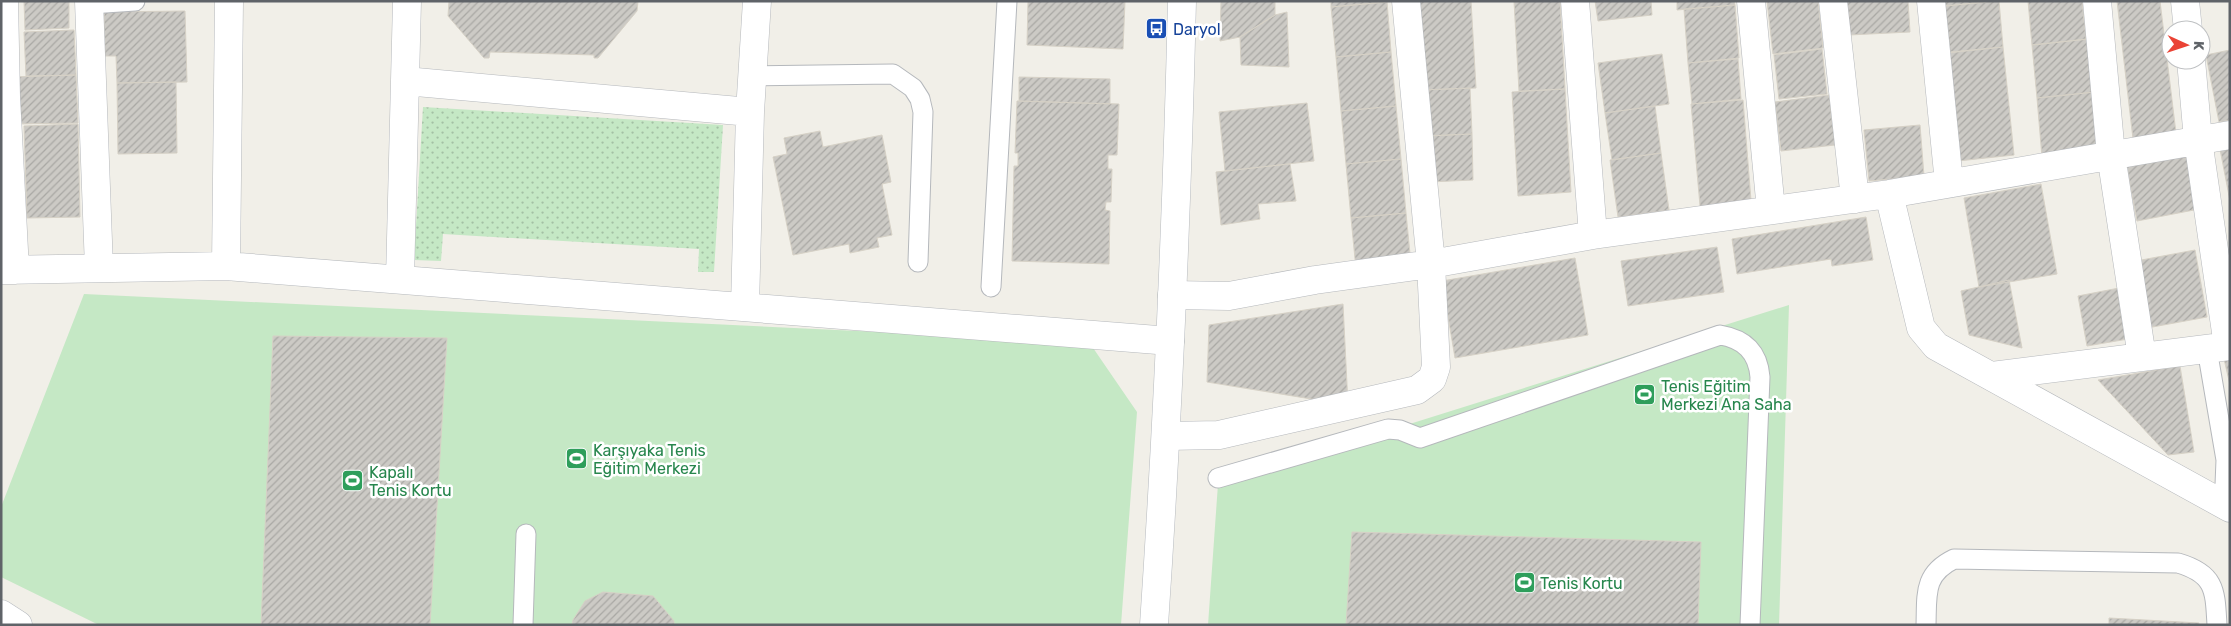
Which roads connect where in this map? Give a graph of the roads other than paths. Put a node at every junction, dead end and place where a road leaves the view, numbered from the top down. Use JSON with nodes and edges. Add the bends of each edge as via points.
{"nodes":[{"id":1,"x":4,"y":1,"type":"edge"},
{"id":2,"x":135,"y":1,"type":"edge"},
{"id":3,"x":229,"y":1,"type":"edge"},
{"id":4,"x":406,"y":1,"type":"edge"},
{"id":5,"x":757,"y":1,"type":"edge"},
{"id":6,"x":1007,"y":1,"type":"edge"},
{"id":7,"x":1182,"y":1,"type":"edge"},
{"id":8,"x":1406,"y":1,"type":"edge"},
{"id":9,"x":1575,"y":1,"type":"edge"},
{"id":10,"x":1751,"y":1,"type":"edge"},
{"id":11,"x":1832,"y":1,"type":"edge"},
{"id":12,"x":1931,"y":1,"type":"edge"},
{"id":13,"x":2097,"y":1,"type":"edge"},
{"id":14,"x":2185,"y":1,"type":"edge"},
{"id":15,"x":90,"y":3,"type":"edge"},
{"id":16,"x":2187,"y":20,"type":"edge"},
{"id":17,"x":2191,"y":70,"type":"edge"},
{"id":18,"x":752,"y":76,"type":"junction"},
{"id":19,"x":405,"y":81,"type":"junction"},
{"id":20,"x":750,"y":112,"type":"junction"},
{"id":21,"x":2230,"y":135,"type":"edge"},
{"id":22,"x":2198,"y":140,"type":"junction"},
{"id":23,"x":2112,"y":156,"type":"junction"},
{"id":24,"x":1949,"y":183,"type":"junction"},
{"id":25,"x":1889,"y":194,"type":"junction"},
{"id":26,"x":1855,"y":199,"type":"junction"},
{"id":27,"x":1772,"y":210,"type":"junction"},
{"id":28,"x":1593,"y":235,"type":"junction"},
{"id":29,"x":918,"y":262,"type":"dead end"},
{"id":30,"x":1432,"y":264,"type":"junction"},
{"id":31,"x":226,"y":266,"type":"junction"},
{"id":32,"x":99,"y":268,"type":"junction"},
{"id":33,"x":8,"y":270,"type":"edge"},
{"id":34,"x":400,"y":279,"type":"junction"},
{"id":35,"x":991,"y":287,"type":"dead end"},
{"id":36,"x":1172,"y":295,"type":"junction"},
{"id":37,"x":745,"y":307,"type":"junction"},
{"id":38,"x":1170,"y":341,"type":"junction"},
{"id":39,"x":2222,"y":347,"type":"edge"},
{"id":40,"x":2142,"y":357,"type":"junction"},
{"id":41,"x":1992,"y":376,"type":"junction"},
{"id":42,"x":1167,"y":436,"type":"junction"},
{"id":43,"x":1218,"y":478,"type":"dead end"},
{"id":44,"x":2224,"y":505,"type":"edge"},
{"id":45,"x":526,"y":534,"type":"dead end"},
{"id":46,"x":1,"y":614,"type":"edge"},
{"id":47,"x":18,"y":625,"type":"edge"},
{"id":48,"x":523,"y":625,"type":"edge"},
{"id":49,"x":1154,"y":625,"type":"edge"},
{"id":50,"x":1750,"y":625,"type":"edge"},
{"id":51,"x":1926,"y":625,"type":"edge"},
{"id":52,"x":2217,"y":625,"type":"edge"}],
"edges":[{"from":1,"to":33,"type":"street"},
{"from":2,"to":15,"type":"lane"},
{"from":3,"to":31,"type":"street"},
{"from":4,"to":19,"type":"street"},
{"from":5,"to":18,"type":"street"},
{"from":6,"to":35,"type":"lane"},
{"from":7,"to":36,"type":"street"},
{"from":8,"to":30,"type":"street"},
{"from":9,"to":28,"type":"street"},
{"from":10,"to":27,"type":"street"},
{"from":11,"to":26,"type":"street"},
{"from":12,"to":24,"type":"street"},
{"from":13,"to":23,"type":"street"},
{"from":14,"to":16,"type":"street"},
{"from":15,"to":32,"type":"street"},
{"from":17,"to":22,"type":"street"},
{"from":18,"to":20,"type":"street"},
{"from":18,"to":29,"type":"lane","via":[[894,74],[913,88],[923,112]]},
{"from":19,"to":20,"type":"street"},
{"from":19,"to":34,"type":"street"},
{"from":20,"to":37,"type":"street"},
{"from":21,"to":22,"type":"street"},
{"from":22,"to":23,"type":"street"},
{"from":22,"to":39,"type":"street"},
{"from":23,"to":24,"type":"street"},
{"from":23,"to":40,"type":"street"},
{"from":24,"to":25,"type":"street"},
{"from":25,"to":26,"type":"street"},
{"from":25,"to":41,"type":"street","via":[[1921,328],[1936,346]]},
{"from":26,"to":27,"type":"street"},
{"from":27,"to":28,"type":"street"},
{"from":28,"to":30,"type":"street"},
{"from":30,"to":36,"type":"street","via":[[1229,296]]},
{"from":30,"to":42,"type":"street","via":[[1436,367],[1432,379],[1425,385],[1417,390],[1218,436]]},
{"from":31,"to":32,"type":"street"},
{"from":31,"to":34,"type":"street"},
{"from":32,"to":33,"type":"street"},
{"from":34,"to":37,"type":"street"},
{"from":36,"to":38,"type":"street"},
{"from":37,"to":38,"type":"street"},
{"from":38,"to":42,"type":"street"},
{"from":39,"to":40,"type":"street"},
{"from":39,"to":44,"type":"lane","via":[[2226,460]]},
{"from":40,"to":41,"type":"street"},
{"from":41,"to":44,"type":"street"},
{"from":42,"to":49,"type":"street"},
{"from":43,"to":50,"type":"lane","via":[[1388,429],[1420,438],[1720,335],[1730,336],[1740,340],[1755,356],[1760,377]]},
{"from":45,"to":48,"type":"lane"},
{"from":46,"to":47,"type":"street"},
{"from":51,"to":52,"type":"lane","via":[[1928,585],[1939,568],[1954,559],[2178,564],[2199,572],[2215,590]]}]}
